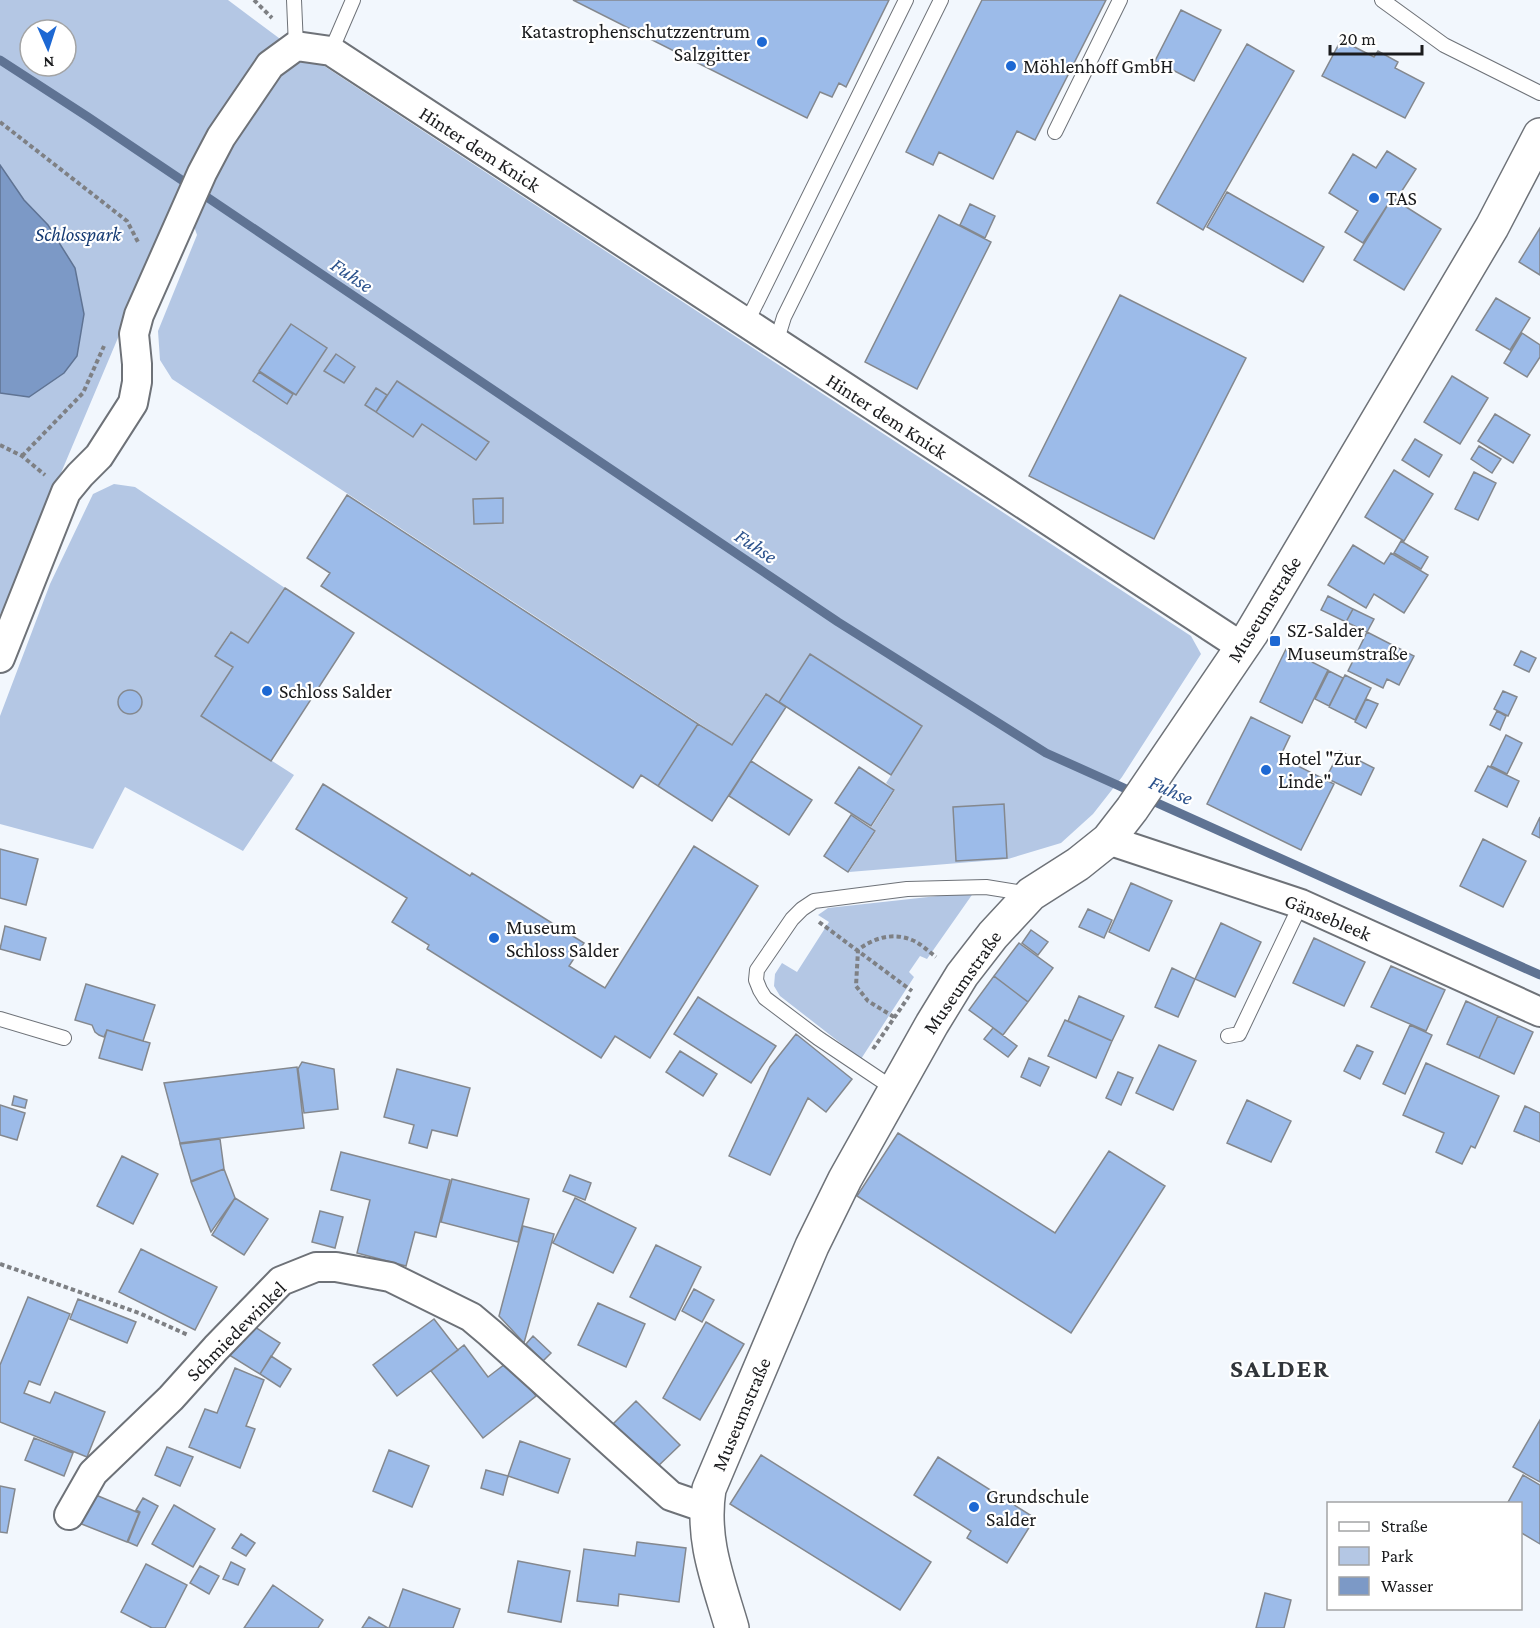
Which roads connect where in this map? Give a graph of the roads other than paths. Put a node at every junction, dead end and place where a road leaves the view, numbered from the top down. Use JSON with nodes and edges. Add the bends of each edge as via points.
{"nodes":[{"id":1,"x":294,"y":0,"type":"edge"},
{"id":2,"x":353,"y":0,"type":"edge"},
{"id":3,"x":906,"y":0,"type":"edge"},
{"id":4,"x":941,"y":0,"type":"edge"},
{"id":5,"x":1120,"y":0,"type":"edge"},
{"id":6,"x":1382,"y":0,"type":"edge"},
{"id":7,"x":296,"y":46,"type":"junction"},
{"id":8,"x":331,"y":51,"type":"junction"},
{"id":9,"x":1540,"y":93,"type":"edge"},
{"id":10,"x":1055,"y":132,"type":"dead end"},
{"id":11,"x":1536,"y":156,"type":"edge"},
{"id":12,"x":746,"y":324,"type":"junction"},
{"id":13,"x":776,"y":344,"type":"junction"},
{"id":14,"x":1242,"y":647,"type":"junction"},
{"id":15,"x":0,"y":656,"type":"edge"},
{"id":16,"x":1108,"y":840,"type":"junction"},
{"id":17,"x":1031,"y":894,"type":"junction"},
{"id":18,"x":1301,"y":904,"type":"junction"},
{"id":19,"x":1540,"y":1012,"type":"edge"},
{"id":20,"x":0,"y":1019,"type":"edge"},
{"id":21,"x":1228,"y":1036,"type":"dead end"},
{"id":22,"x":64,"y":1038,"type":"dead end"},
{"id":23,"x":894,"y":1089,"type":"junction"},
{"id":24,"x":706,"y":1508,"type":"junction"},
{"id":25,"x":69,"y":1515,"type":"dead end"},
{"id":26,"x":732,"y":1628,"type":"edge"}],
"edges":[{"from":1,"to":7,"type":"lane"},
{"from":2,"to":8,"type":"lane"},
{"from":3,"to":12,"type":"lane"},
{"from":4,"to":13,"type":"lane","via":[[784,317]]},
{"from":5,"to":10,"type":"lane"},
{"from":6,"to":9,"type":"lane","via":[[1444,45]]},
{"from":7,"to":8,"type":"street","name":"Hinter dem Knick"},
{"from":7,"to":15,"type":"street","via":[[270,65],[221,137],[202,173],[139,315],[134,334],[137,382],[133,403],[99,456],[66,492]]},
{"from":8,"to":12,"type":"street","name":"Hinter dem Knick"},
{"from":11,"to":14,"type":"main road","name":"Museumstraße"},
{"from":12,"to":13,"type":"street","name":"Hinter dem Knick"},
{"from":13,"to":14,"type":"street","name":"Hinter dem Knick"},
{"from":14,"to":16,"type":"main road","name":"Museumstraße"},
{"from":16,"to":17,"type":"main road","name":"Museumstraße"},
{"from":16,"to":18,"type":"street","name":"Gänsebleek"},
{"from":17,"to":23,"type":"main road","name":"Museumstraße","via":[[963,975]]},
{"from":17,"to":23,"type":"lane","via":[[986,887],[907,890],[814,902],[792,919],[757,970],[760,990],[818,1038]]},
{"from":18,"to":19,"type":"street","name":"Gänsebleek"},
{"from":18,"to":21,"type":"lane","via":[[1239,1034]]},
{"from":20,"to":22,"type":"lane"},
{"from":23,"to":24,"type":"main road","name":"Museumstraße","via":[[812,1246],[724,1449]]},
{"from":24,"to":25,"type":"street","name":"Schmiedewinkel","via":[[671,1496],[471,1317],[390,1277],[316,1267],[281,1281],[171,1398],[93,1473]]},
{"from":24,"to":26,"type":"main road","name":"Museumstraße","via":[[711,1555]]}]}
